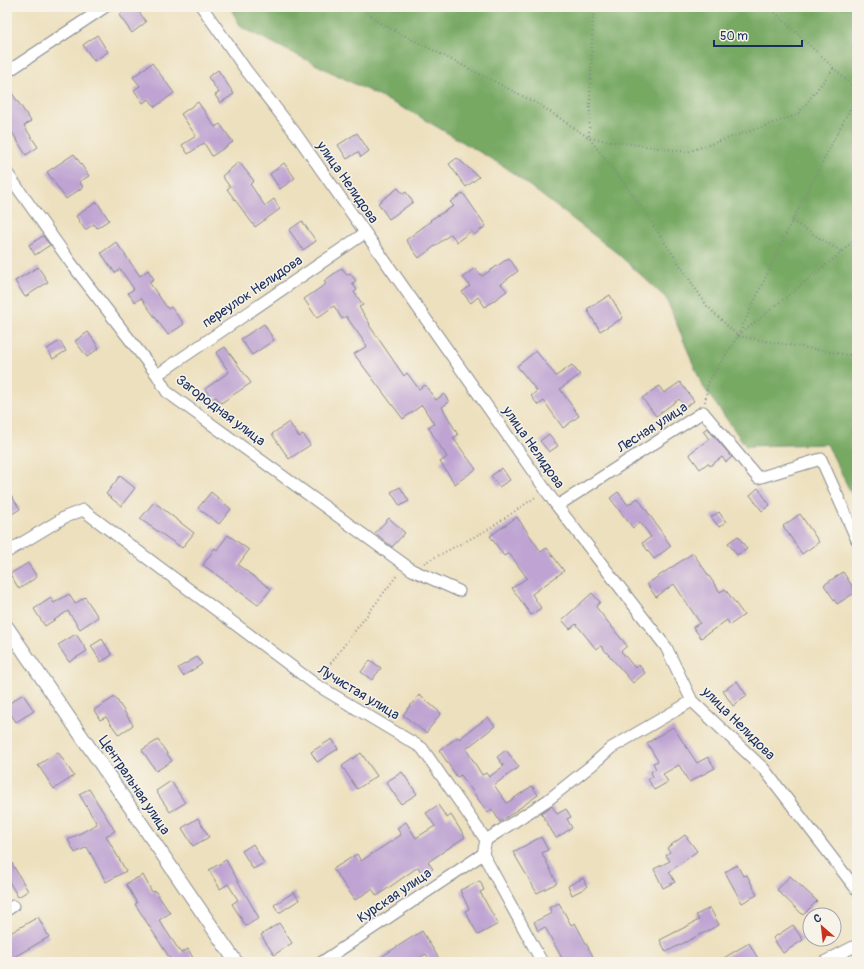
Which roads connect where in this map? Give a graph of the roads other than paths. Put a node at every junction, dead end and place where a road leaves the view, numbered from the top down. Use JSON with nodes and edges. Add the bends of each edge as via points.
{"nodes":[{"id":1,"x":105,"y":7,"type":"edge"},
{"id":2,"x":202,"y":7,"type":"edge"},
{"id":3,"x":7,"y":72,"type":"edge"},
{"id":4,"x":7,"y":173,"type":"edge"},
{"id":5,"x":365,"y":233,"type":"junction"},
{"id":6,"x":157,"y":374,"type":"junction"},
{"id":7,"x":557,"y":506,"type":"junction"},
{"id":8,"x":857,"y":540,"type":"edge"},
{"id":9,"x":7,"y":552,"type":"edge"},
{"id":10,"x":459,"y":591,"type":"dead end"},
{"id":11,"x":7,"y":626,"type":"edge"},
{"id":12,"x":692,"y":701,"type":"junction"},
{"id":13,"x":486,"y":840,"type":"junction"},
{"id":14,"x":483,"y":854,"type":"junction"},
{"id":15,"x":857,"y":890,"type":"edge"},
{"id":16,"x":857,"y":945,"type":"edge"},
{"id":17,"x":857,"y":949,"type":"edge"},
{"id":18,"x":236,"y":962,"type":"edge"},
{"id":19,"x":322,"y":962,"type":"edge"},
{"id":20,"x":542,"y":962,"type":"edge"},
{"id":21,"x":824,"y":962,"type":"edge"},
{"id":22,"x":830,"y":962,"type":"edge"}],
"edges":[{"from":1,"to":3,"type":"street"},
{"from":2,"to":5,"type":"street","name":"улица Нелидова"},
{"from":4,"to":6,"type":"street","name":"Загородная улица","via":[[71,263]]},
{"from":5,"to":6,"type":"street","name":"переулок Нелидова"},
{"from":5,"to":7,"type":"street","name":"улица Нелидова"},
{"from":6,"to":10,"type":"street","name":"Загородная улица","via":[[167,392],[412,570]]},
{"from":7,"to":8,"type":"street","name":"Лесная улица","via":[[703,412],[758,478],[821,459]]},
{"from":7,"to":12,"type":"street","name":"улица Нелидова","via":[[666,647]]},
{"from":9,"to":13,"type":"street","name":"Лучистая улица","via":[[65,517],[83,510],[315,684],[422,748]]},
{"from":11,"to":18,"type":"street","name":"Центральная улица"},
{"from":12,"to":13,"type":"street","via":[[611,748],[548,800]]},
{"from":12,"to":15,"type":"street","name":"улица Нелидова","via":[[764,769]]},
{"from":13,"to":14,"type":"street"},
{"from":14,"to":19,"type":"street","name":"Курская улица"},
{"from":14,"to":20,"type":"street"},
{"from":16,"to":21,"type":"street"},
{"from":17,"to":22,"type":"street"}]}
